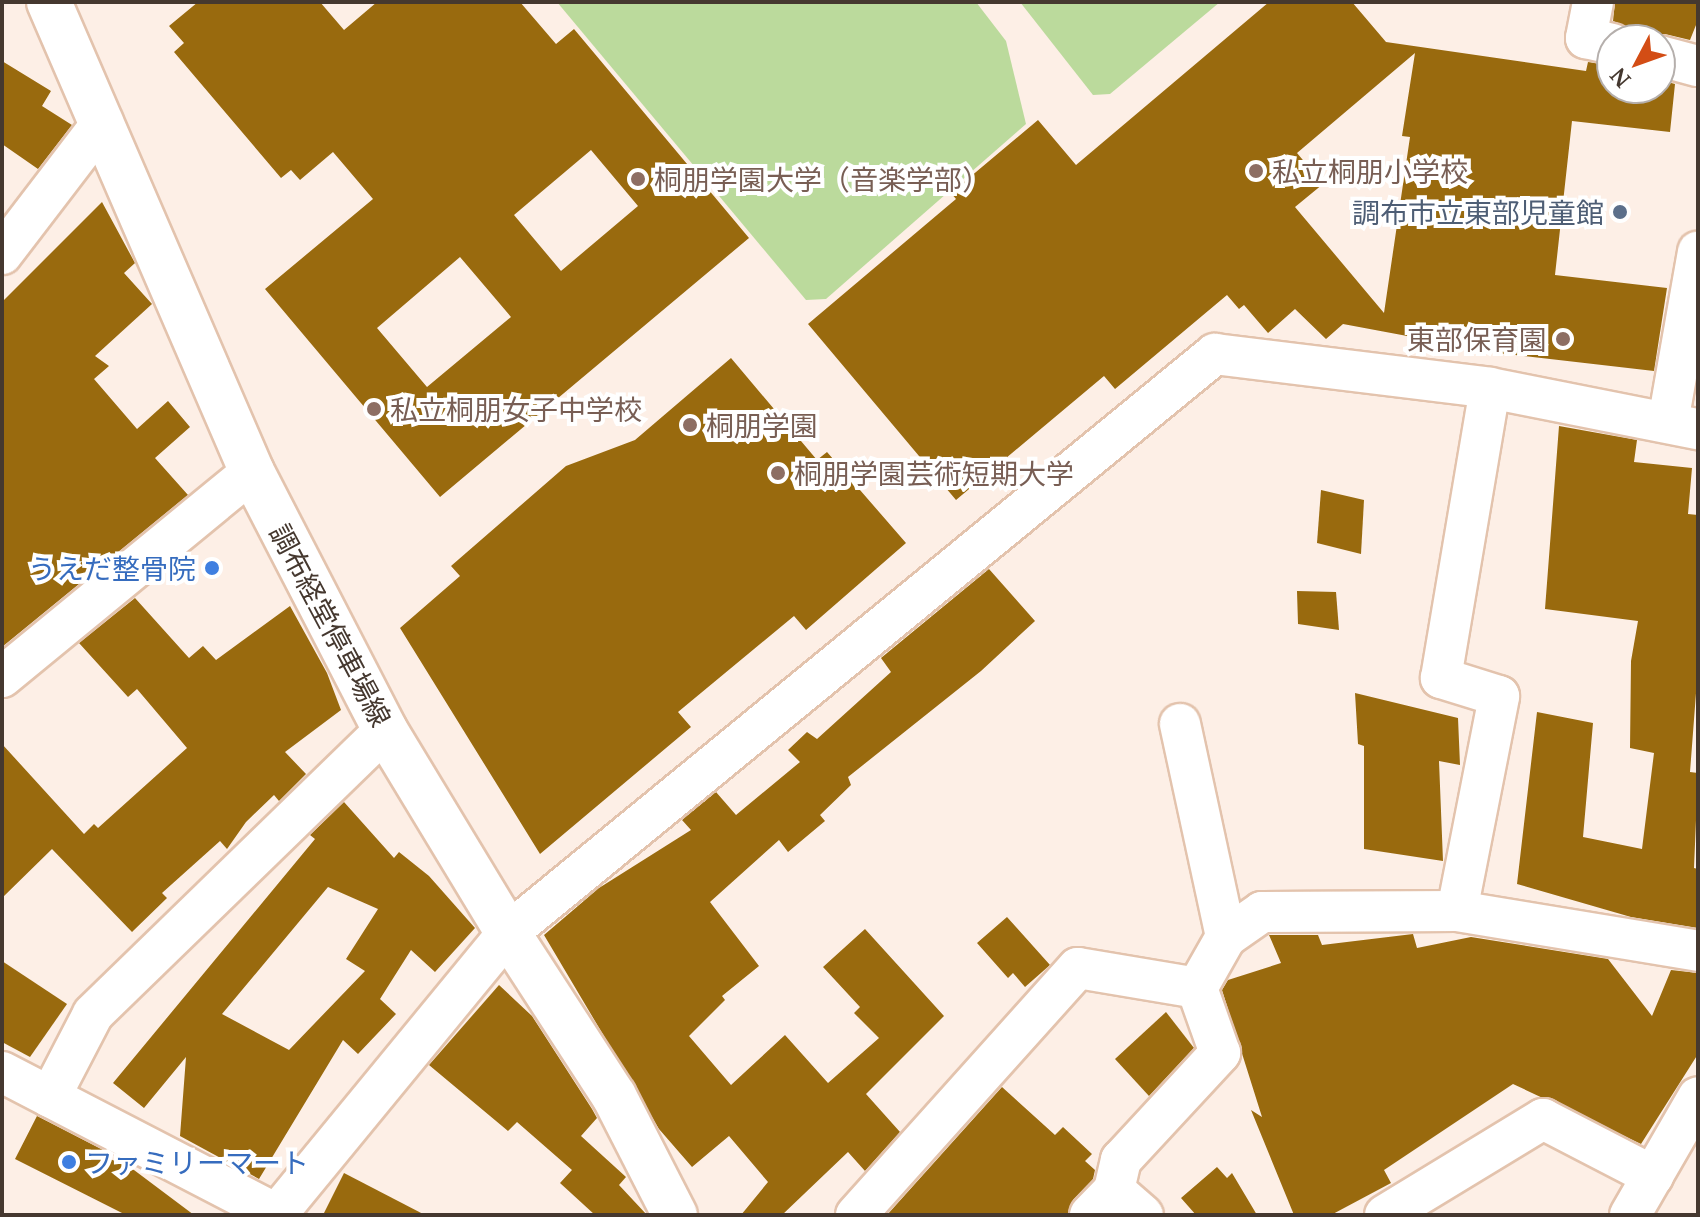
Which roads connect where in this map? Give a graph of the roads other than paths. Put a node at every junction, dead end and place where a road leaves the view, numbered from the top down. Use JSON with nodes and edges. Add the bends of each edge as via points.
{"nodes":[{"id":1,"x":49,"y":2,"type":"edge"},
{"id":2,"x":1593,"y":2,"type":"edge"},
{"id":3,"x":1596,"y":40,"type":"edge"},
{"id":4,"x":1676,"y":60,"type":"edge"},
{"id":5,"x":1698,"y":66,"type":"edge"},
{"id":6,"x":103,"y":122,"type":"junction"},
{"id":7,"x":1698,"y":252,"type":"edge"},
{"id":8,"x":2,"y":254,"type":"edge"},
{"id":9,"x":1490,"y":388,"type":"junction"},
{"id":10,"x":1683,"y":426,"type":"edge"},
{"id":11,"x":252,"y":472,"type":"junction"},
{"id":12,"x":2,"y":677,"type":"edge"},
{"id":13,"x":1180,"y":724,"type":"dead end"},
{"id":14,"x":385,"y":730,"type":"junction"},
{"id":15,"x":1457,"y":911,"type":"junction"},
{"id":16,"x":508,"y":933,"type":"junction"},
{"id":17,"x":1226,"y":937,"type":"junction"},
{"id":18,"x":1698,"y":951,"type":"edge"},
{"id":19,"x":1197,"y":988,"type":"junction"},
{"id":20,"x":2,"y":1072,"type":"edge"},
{"id":21,"x":50,"y":1097,"type":"junction"},
{"id":22,"x":1698,"y":1097,"type":"edge"},
{"id":23,"x":1653,"y":1176,"type":"junction"},
{"id":24,"x":1116,"y":1207,"type":"edge"},
{"id":25,"x":277,"y":1215,"type":"edge"},
{"id":26,"x":675,"y":1215,"type":"edge"},
{"id":27,"x":856,"y":1215,"type":"edge"},
{"id":28,"x":1385,"y":1215,"type":"edge"},
{"id":29,"x":1630,"y":1215,"type":"edge"}],
"edges":[{"from":1,"to":6,"type":"main road","name":"調布経堂停車場線"},
{"from":2,"to":3,"type":"street","via":[[1586,38]]},
{"from":4,"to":5,"type":"street"},
{"from":6,"to":8,"type":"street"},
{"from":6,"to":11,"type":"main road","name":"調布経堂停車場線"},
{"from":7,"to":10,"type":"street"},
{"from":9,"to":10,"type":"street"},
{"from":9,"to":15,"type":"street","via":[[1441,678],[1499,696]]},
{"from":9,"to":16,"type":"street","via":[[1215,354]]},
{"from":11,"to":12,"type":"street"},
{"from":11,"to":14,"type":"main road","name":"調布経堂停車場線"},
{"from":13,"to":17,"type":"street"},
{"from":14,"to":16,"type":"main road","name":"調布経堂停車場線"},
{"from":14,"to":21,"type":"street","via":[[93,1014]]},
{"from":15,"to":17,"type":"street","via":[[1262,912]]},
{"from":15,"to":18,"type":"street"},
{"from":16,"to":25,"type":"street"},
{"from":16,"to":26,"type":"main road","name":"調布経堂停車場線","via":[[614,1096]]},
{"from":17,"to":19,"type":"street"},
{"from":19,"to":24,"type":"street","via":[[1220,1053],[1121,1160]]},
{"from":19,"to":27,"type":"street","via":[[1078,968]]},
{"from":20,"to":21,"type":"street"},
{"from":21,"to":25,"type":"street"},
{"from":22,"to":23,"type":"street"},
{"from":23,"to":28,"type":"street","via":[[1543,1119]]},
{"from":23,"to":29,"type":"street"}]}
